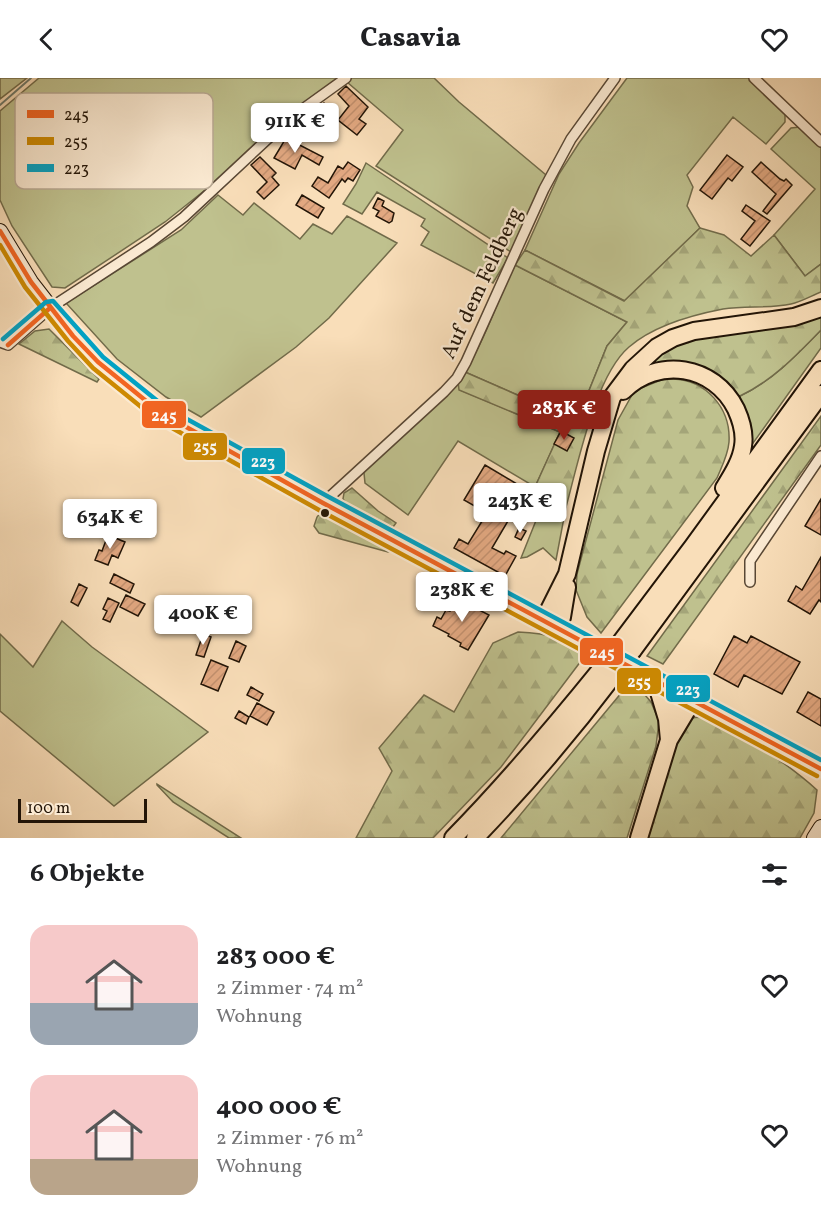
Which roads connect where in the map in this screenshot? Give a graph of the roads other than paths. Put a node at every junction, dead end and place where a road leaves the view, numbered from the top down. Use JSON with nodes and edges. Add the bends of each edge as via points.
{"nodes":[{"id":1,"x":346,"y":78,"type":"edge"},
{"id":2,"x":615,"y":78,"type":"edge"},
{"id":3,"x":754,"y":78,"type":"edge"},
{"id":4,"x":821,"y":142,"type":"edge"},
{"id":5,"x":0,"y":231,"type":"edge"},
{"id":6,"x":50,"y":308,"type":"junction"},
{"id":7,"x":821,"y":308,"type":"edge"},
{"id":8,"x":0,"y":342,"type":"edge"},
{"id":9,"x":821,"y":370,"type":"edge"},
{"id":10,"x":821,"y":394,"type":"edge"},
{"id":11,"x":605,"y":416,"type":"junction"},
{"id":12,"x":821,"y":456,"type":"edge"},
{"id":13,"x":322,"y":503,"type":"junction"},
{"id":14,"x":693,"y":546,"type":"junction"},
{"id":15,"x":750,"y":582,"type":"dead end"},
{"id":16,"x":550,"y":624,"type":"junction"},
{"id":17,"x":627,"y":646,"type":"junction"},
{"id":18,"x":607,"y":672,"type":"junction"},
{"id":19,"x":655,"y":680,"type":"junction"},
{"id":20,"x":687,"y":696,"type":"junction"},
{"id":21,"x":668,"y":719,"type":"junction"},
{"id":22,"x":669,"y":740,"type":"junction"},
{"id":23,"x":821,"y":768,"type":"edge"},
{"id":24,"x":538,"y":769,"type":"junction"},
{"id":25,"x":453,"y":838,"type":"edge"},
{"id":26,"x":475,"y":838,"type":"edge"},
{"id":27,"x":492,"y":838,"type":"edge"},
{"id":28,"x":639,"y":838,"type":"edge"}],
"edges":[{"from":1,"to":6,"type":"street","via":[[290,119],[160,236]]},
{"from":2,"to":13,"type":"street","name":"Auf dem Feldberg","via":[[571,139],[544,189],[457,378]]},
{"from":3,"to":4,"type":"street"},
{"from":5,"to":6,"type":"street"},
{"from":6,"to":8,"type":"street","via":[[8,345]]},
{"from":6,"to":13,"type":"street","via":[[99,362],[161,413]]},
{"from":7,"to":11,"type":"highway","via":[[794,317],[694,331],[673,338],[643,358],[627,376],[612,397]]},
{"from":9,"to":14,"type":"highway"},
{"from":10,"to":17,"type":"highway"},
{"from":11,"to":14,"type":"highway","via":[[630,385],[655,371],[671,368],[702,375],[720,386],[732,400],[740,417],[743,446],[735,471],[697,527]]},
{"from":11,"to":16,"type":"highway","via":[[567,574]]},
{"from":12,"to":15,"type":"street","via":[[750,561]]},
{"from":13,"to":16,"type":"street"},
{"from":14,"to":17,"type":"highway"},
{"from":16,"to":19,"type":"street"},
{"from":17,"to":18,"type":"highway","bridge":true},
{"from":18,"to":24,"type":"highway","via":[[588,710]]},
{"from":18,"to":25,"type":"highway"},
{"from":19,"to":20,"type":"street"},
{"from":19,"to":21,"type":"highway"},
{"from":20,"to":21,"type":"highway"},
{"from":20,"to":22,"type":"highway"},
{"from":20,"to":23,"type":"street"},
{"from":21,"to":22,"type":"highway"},
{"from":22,"to":28,"type":"highway"},
{"from":24,"to":26,"type":"highway"},
{"from":24,"to":27,"type":"highway","via":[[532,787]]}]}
